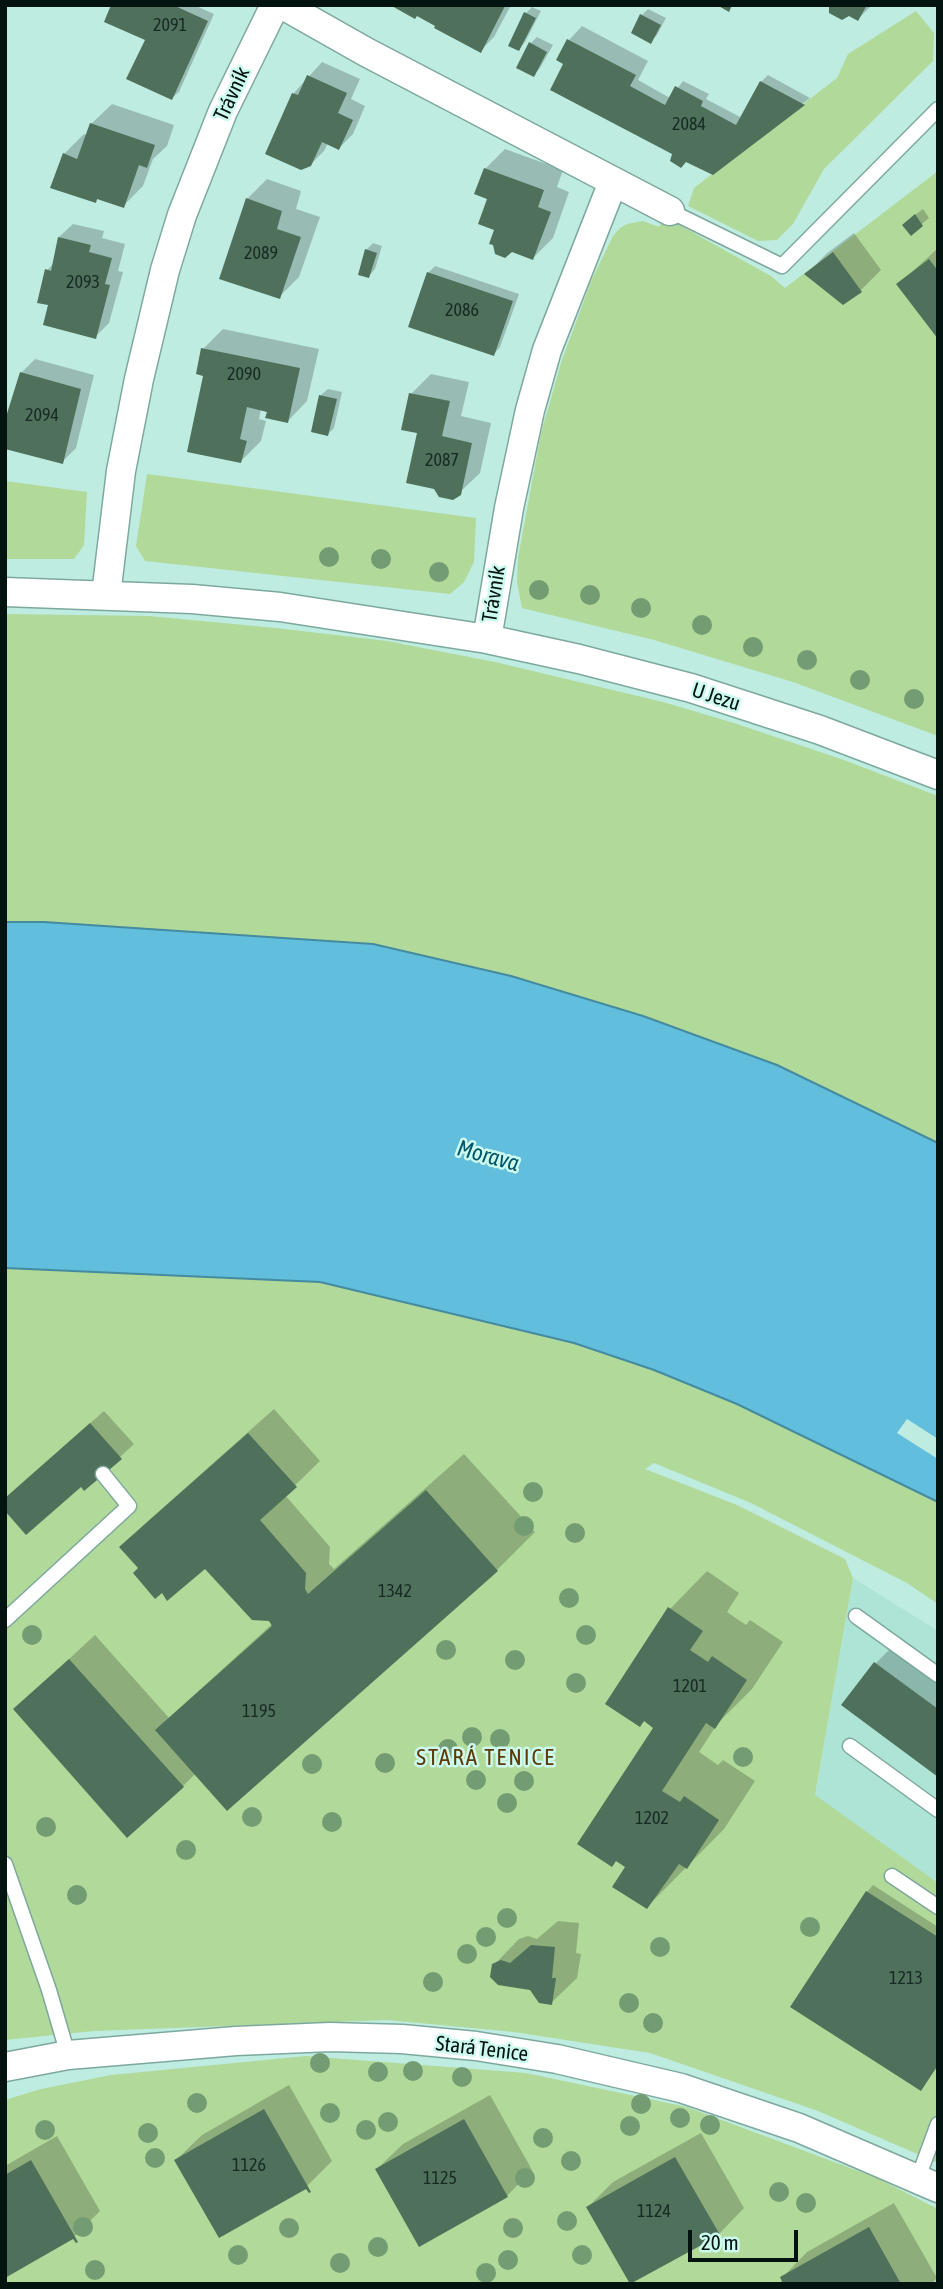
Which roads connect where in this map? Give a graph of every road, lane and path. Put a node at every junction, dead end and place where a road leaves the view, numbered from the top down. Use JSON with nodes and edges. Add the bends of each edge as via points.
{"nodes":[{"id":1,"x":275,"y":5,"type":"edge"},
{"id":2,"x":283,"y":5,"type":"edge"},
{"id":3,"x":938,"y":109,"type":"edge"},
{"id":4,"x":613,"y":182,"type":"junction"},
{"id":5,"x":670,"y":211,"type":"joint"},
{"id":6,"x":5,"y":592,"type":"edge"},
{"id":7,"x":106,"y":595,"type":"junction"},
{"id":8,"x":487,"y":639,"type":"junction"},
{"id":9,"x":938,"y":775,"type":"edge"},
{"id":10,"x":103,"y":1474,"type":"dead end"},
{"id":11,"x":856,"y":1616,"type":"dead end"},
{"id":12,"x":5,"y":1620,"type":"edge"},
{"id":13,"x":938,"y":1675,"type":"edge"},
{"id":14,"x":850,"y":1746,"type":"dead end"},
{"id":15,"x":938,"y":1810,"type":"edge"},
{"id":16,"x":5,"y":1864,"type":"edge"},
{"id":17,"x":892,"y":1876,"type":"dead end"},
{"id":18,"x":938,"y":1907,"type":"edge"},
{"id":19,"x":68,"y":2055,"type":"junction"},
{"id":20,"x":5,"y":2067,"type":"edge"},
{"id":21,"x":938,"y":2124,"type":"edge"},
{"id":22,"x":928,"y":2183,"type":"edge"}],
"edges":[{"from":1,"to":7,"type":"street","name":"Trávník","via":[[223,111],[165,270],[121,471]]},
{"from":2,"to":4,"type":"street"},
{"from":3,"to":5,"type":"lane","via":[[782,266]]},
{"from":4,"to":5,"type":"street"},
{"from":4,"to":8,"type":"street","name":"Trávník","via":[[547,350],[530,410]]},
{"from":6,"to":7,"type":"street","name":"Trávník"},
{"from":7,"to":8,"type":"street","name":"Trávník","via":[[280,607]]},
{"from":8,"to":9,"type":"street","name":"U Jezu","via":[[691,688],[821,730]]},
{"from":10,"to":12,"type":"lane","via":[[129,1506]]},
{"from":11,"to":13,"type":"lane"},
{"from":14,"to":15,"type":"lane"},
{"from":16,"to":19,"type":"lane"},
{"from":17,"to":18,"type":"lane"},
{"from":19,"to":20,"type":"street","name":"Stará Tenice"},
{"from":19,"to":22,"type":"street","name":"Stará Tenice","via":[[330,2037],[476,2046],[557,2059],[681,2088],[799,2128]]},
{"from":21,"to":22,"type":"lane"}]}
